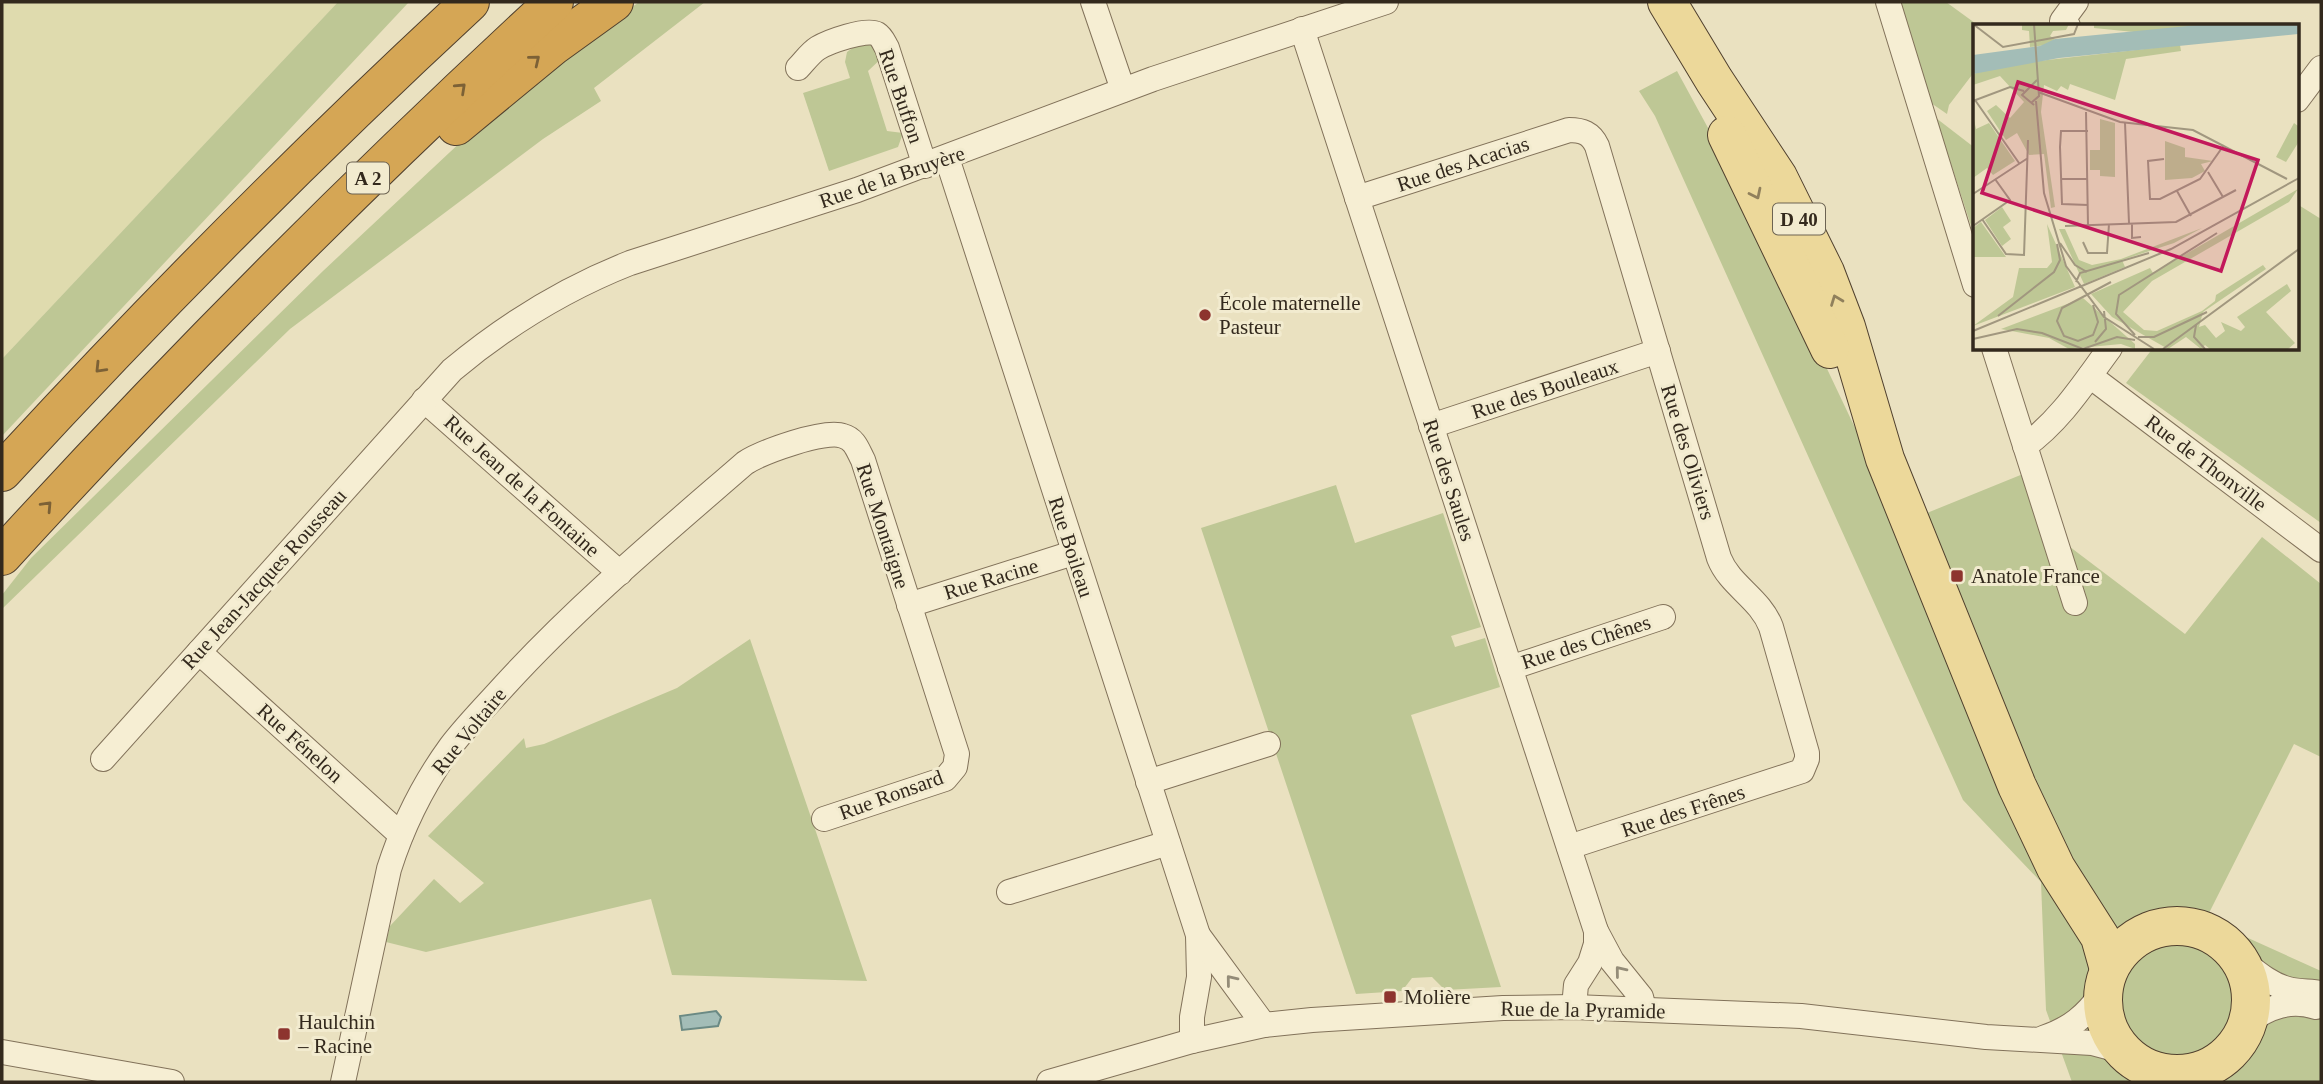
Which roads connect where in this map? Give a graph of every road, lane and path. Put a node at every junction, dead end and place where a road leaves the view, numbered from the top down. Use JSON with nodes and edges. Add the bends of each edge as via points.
{"nodes":[{"id":1,"x":430,"y":2,"type":"edge"},
{"id":2,"x":470,"y":2,"type":"edge"},
{"id":3,"x":554,"y":2,"type":"edge"},
{"id":4,"x":614,"y":2,"type":"edge"},
{"id":5,"x":1093,"y":2,"type":"edge"},
{"id":6,"x":1386,"y":2,"type":"edge"},
{"id":7,"x":1654,"y":2,"type":"edge"},
{"id":8,"x":1667,"y":2,"type":"edge"},
{"id":9,"x":1888,"y":2,"type":"edge"},
{"id":10,"x":2076,"y":2,"type":"edge"},
{"id":11,"x":2066,"y":24,"type":"edge"},
{"id":12,"x":1302,"y":29,"type":"junction"},
{"id":13,"x":798,"y":68,"type":"dead end"},
{"id":14,"x":2321,"y":68,"type":"edge"},
{"id":15,"x":1123,"y":90,"type":"junction"},
{"id":16,"x":2298,"y":99,"type":"edge"},
{"id":17,"x":1569,"y":130,"type":"joint"},
{"id":18,"x":936,"y":162,"type":"junction"},
{"id":19,"x":1357,"y":198,"type":"junction"},
{"id":20,"x":1973,"y":278,"type":"edge"},
{"id":21,"x":147,"y":318,"type":"junction"},
{"id":22,"x":1995,"y":350,"type":"edge"},
{"id":23,"x":2109,"y":350,"type":"edge"},
{"id":24,"x":1658,"y":351,"type":"junction"},
{"id":25,"x":186,"y":360,"type":"junction"},
{"id":26,"x":2090,"y":376,"type":"junction"},
{"id":27,"x":425,"y":400,"type":"junction"},
{"id":28,"x":1431,"y":426,"type":"junction"},
{"id":29,"x":2025,"y":446,"type":"junction"},
{"id":30,"x":1885,"y":458,"type":"junction"},
{"id":31,"x":2,"y":472,"type":"edge"},
{"id":32,"x":708,"y":495,"type":"joint"},
{"id":33,"x":2321,"y":550,"type":"edge"},
{"id":34,"x":1073,"y":553,"type":"junction"},
{"id":35,"x":2,"y":556,"type":"edge"},
{"id":36,"x":620,"y":573,"type":"junction"},
{"id":37,"x":2075,"y":603,"type":"dead end"},
{"id":38,"x":909,"y":605,"type":"junction"},
{"id":39,"x":1663,"y":617,"type":"dead end"},
{"id":40,"x":199,"y":652,"type":"junction"},
{"id":41,"x":1510,"y":668,"type":"junction"},
{"id":42,"x":1268,"y":744,"type":"dead end"},
{"id":43,"x":103,"y":759,"type":"dead end"},
{"id":44,"x":955,"y":767,"type":"joint"},
{"id":45,"x":1796,"y":775,"type":"joint"},
{"id":46,"x":1148,"y":782,"type":"junction"},
{"id":47,"x":824,"y":819,"type":"dead end"},
{"id":48,"x":401,"y":835,"type":"junction"},
{"id":49,"x":1168,"y":843,"type":"junction"},
{"id":50,"x":1569,"y":847,"type":"junction"},
{"id":51,"x":1009,"y":892,"type":"dead end"},
{"id":52,"x":2074,"y":894,"type":"junction"},
{"id":53,"x":2152,"y":930,"type":"junction"},
{"id":54,"x":1596,"y":931,"type":"junction"},
{"id":55,"x":1198,"y":934,"type":"junction"},
{"id":56,"x":2236,"y":956,"type":"junction"},
{"id":57,"x":2106,"y":981,"type":"junction"},
{"id":58,"x":2321,"y":993,"type":"edge"},
{"id":59,"x":1574,"y":1007,"type":"junction"},
{"id":60,"x":1644,"y":1009,"type":"junction"},
{"id":61,"x":2321,"y":1009,"type":"edge"},
{"id":62,"x":2248,"y":1022,"type":"junction"},
{"id":63,"x":1264,"y":1025,"type":"junction"},
{"id":64,"x":2039,"y":1040,"type":"junction"},
{"id":65,"x":1192,"y":1041,"type":"junction"},
{"id":66,"x":2,"y":1052,"type":"edge"},
{"id":67,"x":2134,"y":1065,"type":"edge"},
{"id":68,"x":2197,"y":1076,"type":"edge"},
{"id":69,"x":172,"y":1082,"type":"edge"},
{"id":70,"x":342,"y":1082,"type":"edge"},
{"id":71,"x":1049,"y":1082,"type":"edge"}],
"edges":[{"from":1,"to":21,"type":"highway","via":[[242,200]]},
{"from":2,"to":21,"type":"highway","number":"A 2"},
{"from":25,"to":3,"type":"highway","number":"A 2","one_way":true,"via":[[374,172]]},
{"from":25,"to":4,"type":"highway","one_way":true,"via":[[293,275],[468,115]]},
{"from":5,"to":15,"type":"street"},
{"from":6,"to":12,"type":"street","name":"Rue de la Bruyère"},
{"from":7,"to":30,"type":"main road","number":"D 40","one_way":true,"via":[[1719,119]]},
{"from":30,"to":8,"type":"main road","number":"D 40","one_way":true,"via":[[1846,327],[1815,252],[1770,163]]},
{"from":9,"to":20,"type":"street"},
{"from":10,"to":11,"type":"street","via":[[2062,21]]},
{"from":12,"to":15,"type":"street","name":"Rue de la Bruyère"},
{"from":12,"to":19,"type":"street","name":"Rue des Saules"},
{"from":13,"to":18,"type":"street","name":"Rue Buffon","via":[[828,43],[869,32],[880,36]]},
{"from":14,"to":16,"type":"street"},
{"from":15,"to":18,"type":"street","name":"Rue de la Bruyère"},
{"from":17,"to":19,"type":"street","name":"Rue des Acacias"},
{"from":17,"to":24,"type":"street","name":"Rue des Oliviers","via":[[1589,134],[1597,146]]},
{"from":18,"to":27,"type":"street","name":"Rue de la Bruyère","via":[[598,275],[514,322],[452,370]]},
{"from":18,"to":34,"type":"street","name":"Rue Boileau"},
{"from":19,"to":28,"type":"street","name":"Rue des Saules"},
{"from":21,"to":31,"type":"highway","number":"A 2","one_way":true},
{"from":22,"to":29,"type":"street"},
{"from":23,"to":26,"type":"street"},
{"from":24,"to":28,"type":"street","name":"Rue des Bouleaux"},
{"from":24,"to":45,"type":"street","name":"Rue des Oliviers","via":[[1723,566],[1763,610],[1771,626],[1807,752],[1806,765]]},
{"from":35,"to":25,"type":"highway","number":"A 2","one_way":true},
{"from":26,"to":29,"type":"street","via":[[2051,426]]},
{"from":26,"to":33,"type":"street","name":"Rue de Thonville"},
{"from":27,"to":36,"type":"street","name":"Rue Jean de la Fontaine"},
{"from":27,"to":40,"type":"street","name":"Rue Jean-Jacques Rousseau"},
{"from":28,"to":41,"type":"street","name":"Rue des Saules"},
{"from":29,"to":37,"type":"street"},
{"from":30,"to":52,"type":"main road","number":"D 40","via":[[2017,786]]},
{"from":32,"to":36,"type":"street","name":"Rue Voltaire"},
{"from":32,"to":38,"type":"street","name":"Rue Montaigne","via":[[752,458],[823,435],[847,437],[863,460]]},
{"from":34,"to":38,"type":"street","name":"Rue Racine"},
{"from":34,"to":46,"type":"street","name":"Rue Boileau"},
{"from":36,"to":48,"type":"street","name":"Rue Voltaire","via":[[531,656],[459,736],[425,787]]},
{"from":38,"to":44,"type":"street","name":"Rue Montaigne","via":[[956,747]]},
{"from":39,"to":41,"type":"street","name":"Rue des Chênes"},
{"from":40,"to":43,"type":"street","name":"Rue Jean-Jacques Rousseau"},
{"from":40,"to":48,"type":"street","name":"Rue Fénelon"},
{"from":41,"to":50,"type":"street","name":"Rue des Saules"},
{"from":42,"to":46,"type":"street"},
{"from":44,"to":47,"type":"street","name":"Rue Ronsard","via":[[938,782]]},
{"from":45,"to":50,"type":"street","name":"Rue des Frênes"},
{"from":46,"to":49,"type":"street","name":"Rue Boileau"},
{"from":48,"to":70,"type":"street","name":"Rue Voltaire","via":[[385,882]]},
{"from":49,"to":51,"type":"street"},
{"from":49,"to":55,"type":"street","name":"Rue Boileau"},
{"from":50,"to":54,"type":"street","name":"Rue des Saules"},
{"from":52,"to":53,"type":"main road","number":"D 40","via":[[2107,918]]},
{"from":52,"to":57,"type":"main road","number":"D 40","via":[[2100,937]]},
{"from":53,"to":56,"type":"main road","via":[[2183,926],[2204,931]]},
{"from":53,"to":57,"type":"main road","via":[[2127,945]]},
{"from":54,"to":59,"type":"street","name":"Rue des Saules","via":[[1590,963],[1576,985]]},
{"from":60,"to":54,"type":"street","name":"Rue des Saules","one_way":true,"via":[[1641,997],[1619,971]]},
{"from":63,"to":55,"type":"street","name":"Rue Boileau","one_way":true},
{"from":55,"to":65,"type":"street","name":"Rue Boileau"},
{"from":56,"to":58,"type":"street","via":[[2284,988]]},
{"from":56,"to":62,"type":"main road","via":[[2251,993]]},
{"from":57,"to":64,"type":"street","name":"Rue de la Pyramide","via":[[2091,1010],[2076,1023]]},
{"from":57,"to":67,"type":"main road","via":[[2105,1020]]},
{"from":59,"to":60,"type":"street","name":"Rue de la Pyramide"},
{"from":59,"to":63,"type":"street","name":"Rue de la Pyramide"},
{"from":60,"to":64,"type":"street","name":"Rue de la Pyramide","via":[[1801,1016]]},
{"from":61,"to":62,"type":"street","via":[[2278,1006]]},
{"from":62,"to":68,"type":"main road","via":[[2234,1047]]},
{"from":63,"to":65,"type":"street","name":"Rue de la Pyramide"},
{"from":64,"to":67,"type":"street","name":"Rue de la Pyramide","via":[[2100,1044]]},
{"from":65,"to":71,"type":"street","name":"Rue de la Pyramide"},
{"from":66,"to":69,"type":"street"},
{"from":67,"to":68,"type":"main road"}]}
